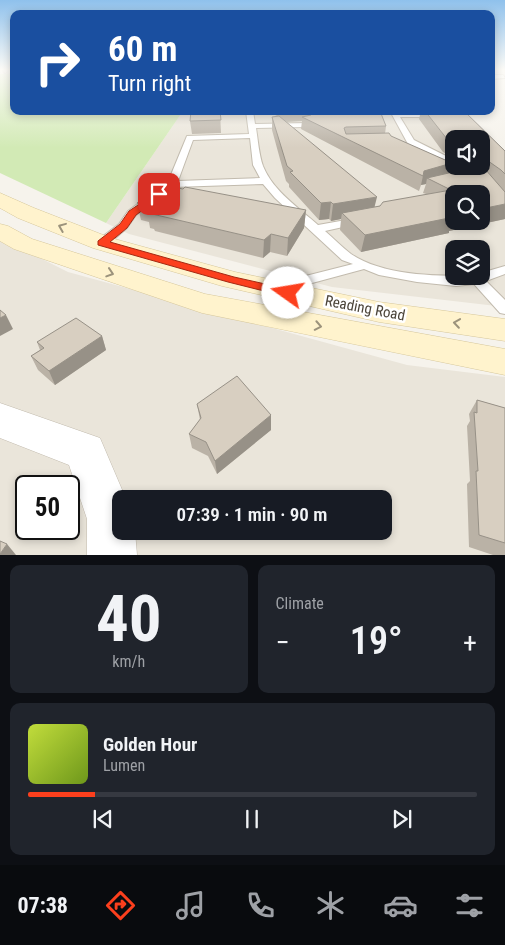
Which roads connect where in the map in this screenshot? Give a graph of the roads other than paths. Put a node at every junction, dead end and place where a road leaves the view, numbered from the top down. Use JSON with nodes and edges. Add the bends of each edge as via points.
{"nodes":[{"id":1,"x":249,"y":115,"type":"edge"},
{"id":2,"x":395,"y":115,"type":"edge"},
{"id":3,"x":305,"y":125,"type":"edge"},
{"id":4,"x":251,"y":131,"type":"junction"},
{"id":5,"x":445,"y":160,"type":"edge"},
{"id":6,"x":266,"y":181,"type":"junction"},
{"id":7,"x":172,"y":184,"type":"junction"},
{"id":8,"x":0,"y":200,"type":"edge"},
{"id":9,"x":372,"y":218,"type":"edge"},
{"id":10,"x":316,"y":229,"type":"junction"},
{"id":11,"x":0,"y":231,"type":"edge"},
{"id":12,"x":102,"y":243,"type":"junction"},
{"id":13,"x":366,"y":265,"type":"junction"},
{"id":14,"x":505,"y":270,"type":"edge"},
{"id":15,"x":490,"y":275,"type":"edge"},
{"id":16,"x":445,"y":281,"type":"edge"},
{"id":17,"x":483,"y":285,"type":"edge"},
{"id":18,"x":270,"y":289,"type":"junction"},
{"id":19,"x":505,"y":309,"type":"edge"},
{"id":20,"x":505,"y":330,"type":"edge"},
{"id":21,"x":505,"y":362,"type":"edge"},
{"id":22,"x":0,"y":420,"type":"edge"},
{"id":23,"x":112,"y":555,"type":"edge"}],
"edges":[{"from":1,"to":4,"type":"lane"},
{"from":2,"to":5,"type":"lane","via":[[406,142]]},
{"from":3,"to":4,"type":"lane"},
{"from":4,"to":6,"type":"lane","via":[[258,165]]},
{"from":4,"to":7,"type":"lane","via":[[190,138]]},
{"from":6,"to":7,"type":"lane"},
{"from":6,"to":10,"type":"lane"},
{"from":7,"to":12,"type":"lane","via":[[132,213],[123,226]]},
{"from":12,"to":8,"type":"main road","name":"Reading Road","one_way":true},
{"from":9,"to":10,"type":"lane"},
{"from":10,"to":13,"type":"lane","via":[[347,257]]},
{"from":11,"to":21,"type":"main road","name":"Reading Road","one_way":true,"via":[[23,244],[202,303]]},
{"from":12,"to":18,"type":"main road","name":"Reading Road"},
{"from":13,"to":16,"type":"lane","via":[[417,278]]},
{"from":13,"to":18,"type":"lane"},
{"from":14,"to":15,"type":"lane"},
{"from":17,"to":19,"type":"lane"},
{"from":20,"to":18,"type":"main road","name":"Reading Road","one_way":true,"via":[[379,312]]},
{"from":22,"to":23,"type":"street","via":[[85,452],[111,519]]}]}
